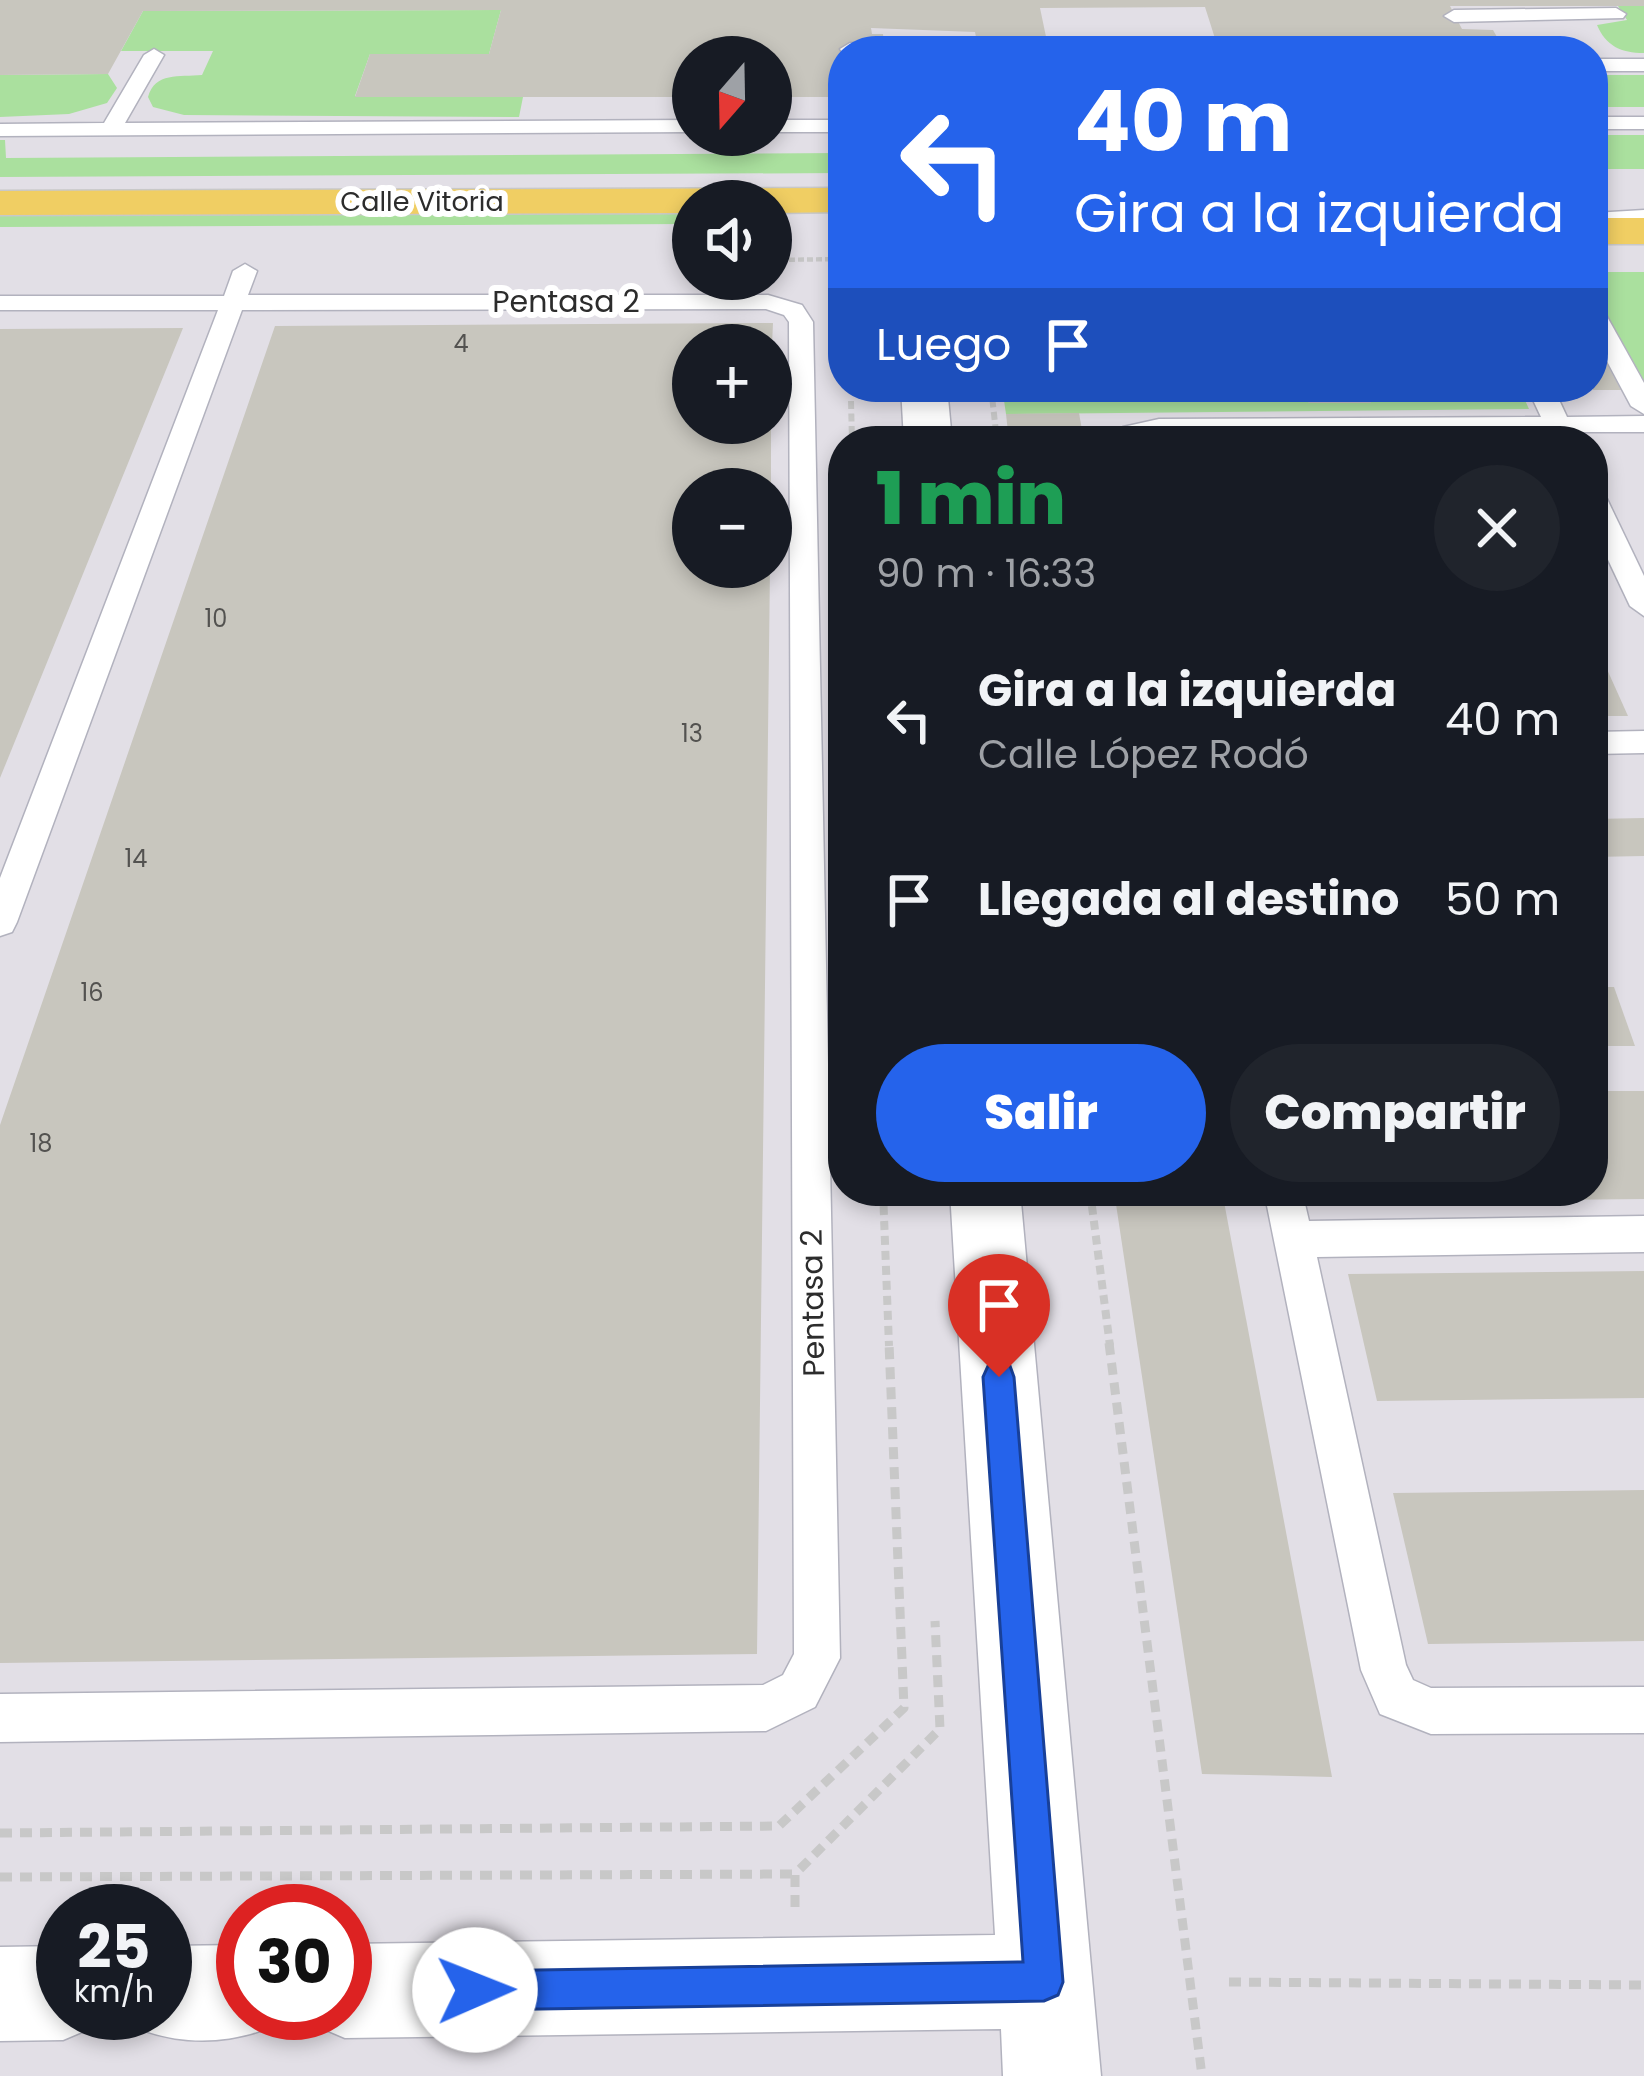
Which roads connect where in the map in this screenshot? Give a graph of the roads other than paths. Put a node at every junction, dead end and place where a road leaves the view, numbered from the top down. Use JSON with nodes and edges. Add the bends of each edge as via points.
{"nodes":[{"id":1,"x":1616,"y":14,"type":"dead end"},
{"id":2,"x":1454,"y":16,"type":"dead end"},
{"id":3,"x":154,"y":55,"type":"dead end"},
{"id":4,"x":1608,"y":62,"type":"edge"},
{"id":5,"x":1644,"y":65,"type":"edge"},
{"id":6,"x":1608,"y":123,"type":"edge"},
{"id":7,"x":1644,"y":123,"type":"edge"},
{"id":8,"x":672,"y":126,"type":"edge"},
{"id":9,"x":792,"y":126,"type":"edge"},
{"id":10,"x":828,"y":126,"type":"edge"},
{"id":11,"x":111,"y":129,"type":"junction"},
{"id":12,"x":0,"y":130,"type":"edge"},
{"id":13,"x":1608,"y":196,"type":"edge"},
{"id":14,"x":1644,"y":196,"type":"edge"},
{"id":15,"x":828,"y":202,"type":"edge"},
{"id":16,"x":0,"y":203,"type":"edge"},
{"id":17,"x":1644,"y":217,"type":"edge"},
{"id":18,"x":1608,"y":219,"type":"edge"},
{"id":19,"x":1608,"y":231,"type":"edge"},
{"id":20,"x":1644,"y":231,"type":"edge"},
{"id":21,"x":792,"y":236,"type":"edge"},
{"id":22,"x":828,"y":236,"type":"edge"},
{"id":23,"x":672,"y":237,"type":"edge"},
{"id":24,"x":0,"y":239,"type":"edge"},
{"id":25,"x":240,"y":287,"type":"junction"},
{"id":26,"x":0,"y":303,"type":"edge"},
{"id":27,"x":1608,"y":340,"type":"edge"},
{"id":28,"x":1644,"y":406,"type":"edge"},
{"id":29,"x":1644,"y":424,"type":"edge"},
{"id":30,"x":1608,"y":428,"type":"edge"},
{"id":31,"x":1608,"y":526,"type":"edge"},
{"id":32,"x":1644,"y":526,"type":"edge"},
{"id":33,"x":1608,"y":542,"type":"edge"},
{"id":34,"x":1644,"y":606,"type":"edge"},
{"id":35,"x":1608,"y":742,"type":"edge"},
{"id":36,"x":1644,"y":742,"type":"edge"},
{"id":37,"x":0,"y":922,"type":"edge"},
{"id":38,"x":986,"y":1206,"type":"edge"},
{"id":39,"x":1286,"y":1206,"type":"edge"},
{"id":40,"x":1644,"y":1234,"type":"edge"},
{"id":41,"x":1294,"y":1239,"type":"junction"},
{"id":42,"x":1644,"y":1710,"type":"edge"},
{"id":43,"x":0,"y":1718,"type":"edge"},
{"id":44,"x":1044,"y":1982,"type":"junction"},
{"id":45,"x":372,"y":1991,"type":"edge"},
{"id":46,"x":0,"y":1994,"type":"edge"},
{"id":47,"x":36,"y":1994,"type":"edge"},
{"id":48,"x":1052,"y":2076,"type":"edge"}],
"edges":[{"from":1,"to":2,"type":"lane","via":[[1575,24]]},
{"from":3,"to":11,"type":"lane"},
{"from":4,"to":5,"type":"lane"},
{"from":6,"to":7,"type":"lane"},
{"from":8,"to":11,"type":"lane"},
{"from":9,"to":10,"type":"lane"},
{"from":11,"to":12,"type":"lane"},
{"from":13,"to":14,"type":"highway"},
{"from":15,"to":16,"type":"highway","name":"Calle Vitoria"},
{"from":17,"to":18,"type":"lane"},
{"from":19,"to":20,"type":"highway"},
{"from":21,"to":22,"type":"highway"},
{"from":23,"to":24,"type":"highway","name":"Calle Vitoria"},
{"from":25,"to":26,"type":"lane","name":"Pentasa 2"},
{"from":25,"to":37,"type":"lane"},
{"from":25,"to":43,"type":"lane","name":"Pentasa 2","via":[[768,302],[793,310],[801,322],[817,1658],[799,1691],[766,1708]]},
{"from":27,"to":28,"type":"lane"},
{"from":29,"to":30,"type":"lane"},
{"from":31,"to":32,"type":"lane"},
{"from":33,"to":34,"type":"lane"},
{"from":35,"to":36,"type":"lane"},
{"from":38,"to":44,"type":"street"},
{"from":39,"to":41,"type":"lane"},
{"from":40,"to":41,"type":"lane"},
{"from":41,"to":42,"type":"lane","via":[[1396,1697],[1431,1711]]},
{"from":44,"to":45,"type":"street"},
{"from":44,"to":48,"type":"street"},
{"from":46,"to":47,"type":"street"}]}
